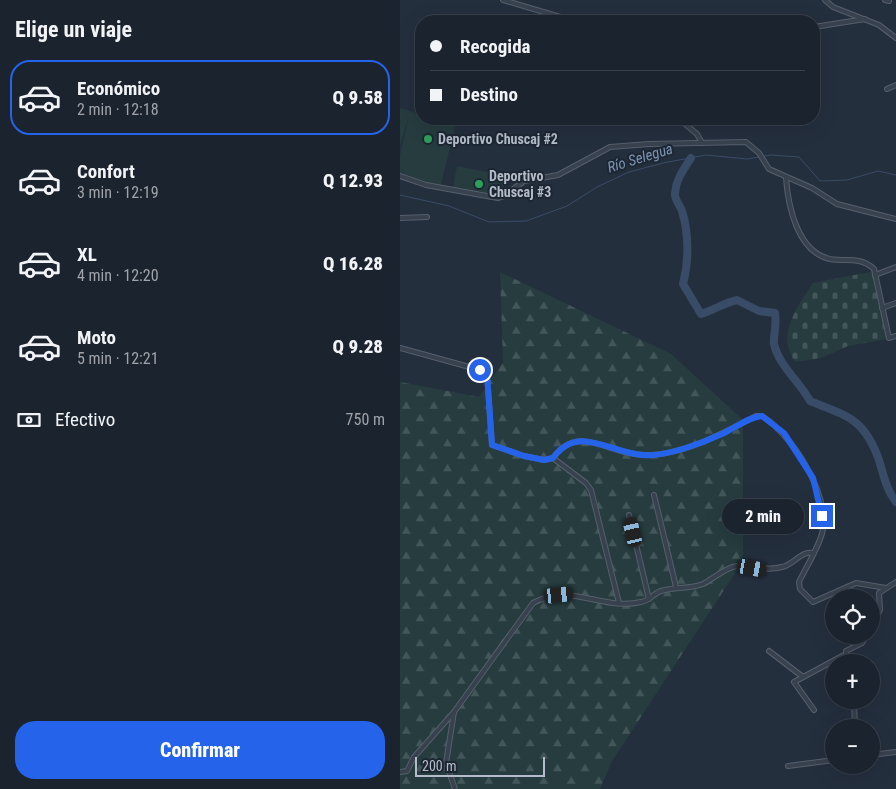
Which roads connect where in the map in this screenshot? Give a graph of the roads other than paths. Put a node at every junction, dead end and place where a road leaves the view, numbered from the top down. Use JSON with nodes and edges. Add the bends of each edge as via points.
{"nodes":[{"id":1,"x":503,"y":0,"type":"edge"},
{"id":2,"x":825,"y":0,"type":"edge"},
{"id":3,"x":554,"y":15,"type":"edge"},
{"id":4,"x":865,"y":19,"type":"junction"},
{"id":5,"x":820,"y":26,"type":"edge"},
{"id":6,"x":896,"y":38,"type":"edge"},
{"id":7,"x":896,"y":85,"type":"edge"},
{"id":8,"x":887,"y":89,"type":"dead end"},
{"id":9,"x":687,"y":125,"type":"edge"},
{"id":10,"x":702,"y":143,"type":"junction"},
{"id":11,"x":400,"y":176,"type":"edge"},
{"id":12,"x":786,"y":178,"type":"junction"},
{"id":13,"x":427,"y":216,"type":"dead end"},
{"id":14,"x":400,"y":218,"type":"edge"},
{"id":15,"x":896,"y":219,"type":"edge"},
{"id":16,"x":896,"y":267,"type":"edge"},
{"id":17,"x":875,"y":275,"type":"junction"},
{"id":18,"x":896,"y":303,"type":"edge"},
{"id":19,"x":882,"y":308,"type":"junction"},
{"id":20,"x":896,"y":336,"type":"edge"},
{"id":21,"x":400,"y":348,"type":"edge"},
{"id":22,"x":553,"y":458,"type":"junction"},
{"id":23,"x":654,"y":495,"type":"dead end"},
{"id":24,"x":629,"y":515,"type":"dead end"},
{"id":25,"x":812,"y":553,"type":"junction"},
{"id":26,"x":896,"y":582,"type":"edge"},
{"id":27,"x":676,"y":587,"type":"junction"},
{"id":28,"x":886,"y":588,"type":"junction"},
{"id":29,"x":880,"y":593,"type":"edge"},
{"id":30,"x":649,"y":599,"type":"junction"},
{"id":31,"x":619,"y":603,"type":"junction"},
{"id":32,"x":862,"y":644,"type":"edge"},
{"id":33,"x":769,"y":650,"type":"dead end"},
{"id":34,"x":846,"y":654,"type":"edge"},
{"id":35,"x":825,"y":665,"type":"edge"},
{"id":36,"x":803,"y":677,"type":"junction"},
{"id":37,"x":814,"y":710,"type":"dead end"},
{"id":38,"x":454,"y":712,"type":"junction"},
{"id":39,"x":896,"y":752,"type":"edge"},
{"id":40,"x":880,"y":754,"type":"edge"},
{"id":41,"x":825,"y":761,"type":"edge"},
{"id":42,"x":788,"y":766,"type":"dead end"},
{"id":43,"x":400,"y":772,"type":"edge"},
{"id":44,"x":455,"y":789,"type":"edge"}],
"edges":[{"from":1,"to":3,"type":"street"},
{"from":2,"to":4,"type":"street","via":[[832,7]]},
{"from":4,"to":5,"type":"street"},
{"from":4,"to":6,"type":"street"},
{"from":7,"to":8,"type":"street"},
{"from":9,"to":10,"type":"street","via":[[698,134]]},
{"from":10,"to":11,"type":"street","via":[[610,147],[558,175],[524,181],[498,198],[426,185]]},
{"from":10,"to":12,"type":"street","via":[[746,142],[759,153],[769,170]]},
{"from":12,"to":15,"type":"street","via":[[812,188],[837,204]]},
{"from":12,"to":17,"type":"street","via":[[790,212],[812,250],[830,259],[861,260],[874,269]]},
{"from":13,"to":14,"type":"street"},
{"from":16,"to":17,"type":"street"},
{"from":17,"to":19,"type":"street"},
{"from":18,"to":19,"type":"street"},
{"from":19,"to":20,"type":"street","via":[[888,338]]},
{"from":21,"to":22,"type":"street","via":[[484,371],[487,374],[492,445],[524,456],[544,460]]},
{"from":22,"to":25,"type":"street","via":[[568,443],[577,441],[644,456],[680,449],[762,416],[784,433],[813,478],[823,530]]},
{"from":22,"to":31,"type":"street","via":[[591,490]]},
{"from":23,"to":27,"type":"street"},
{"from":24,"to":30,"type":"street"},
{"from":25,"to":27,"type":"street","via":[[804,554],[783,567],[762,570],[734,566],[700,585]]},
{"from":25,"to":28,"type":"street","via":[[799,582],[800,589],[812,602],[856,583]]},
{"from":26,"to":28,"type":"street"},
{"from":27,"to":30,"type":"street","via":[[658,592]]},
{"from":28,"to":29,"type":"street"},
{"from":30,"to":31,"type":"street","via":[[638,603]]},
{"from":31,"to":38,"type":"street","via":[[569,594],[549,596],[533,603]]},
{"from":32,"to":34,"type":"street","via":[[848,648]]},
{"from":33,"to":36,"type":"street"},
{"from":35,"to":36,"type":"street"},
{"from":36,"to":37,"type":"street","via":[[794,684]]},
{"from":38,"to":43,"type":"street","via":[[414,757],[407,771]]},
{"from":38,"to":44,"type":"street","via":[[446,763]]},
{"from":39,"to":40,"type":"street"},
{"from":41,"to":42,"type":"street"}]}
